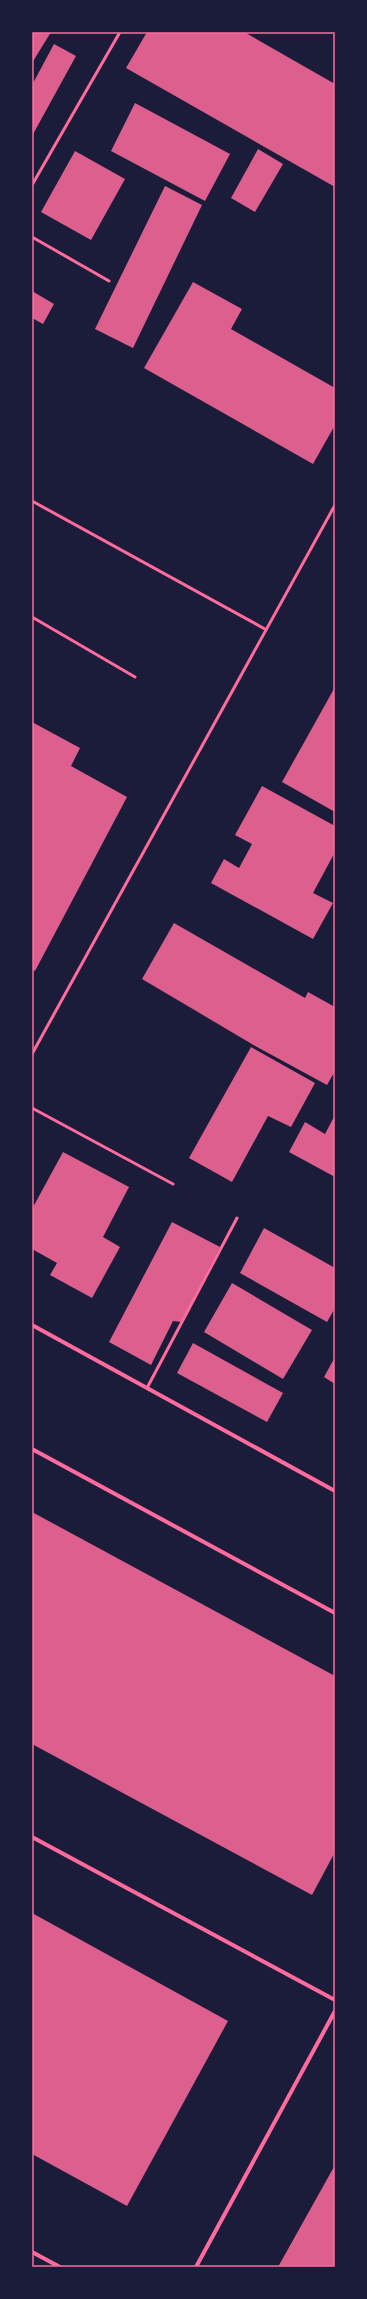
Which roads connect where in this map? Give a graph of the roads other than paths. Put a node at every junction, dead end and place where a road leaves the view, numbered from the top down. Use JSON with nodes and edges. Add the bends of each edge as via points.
{"nodes":[{"id":1,"x":120,"y":32,"type":"edge"},
{"id":2,"x":32,"y":184,"type":"edge"},
{"id":3,"x":32,"y":237,"type":"edge"},
{"id":4,"x":109,"y":281,"type":"dead end"},
{"id":5,"x":32,"y":501,"type":"edge"},
{"id":6,"x":335,"y":505,"type":"edge"},
{"id":7,"x":32,"y":617,"type":"edge"},
{"id":8,"x":265,"y":629,"type":"junction"},
{"id":9,"x":135,"y":677,"type":"dead end"},
{"id":10,"x":32,"y":1054,"type":"edge"},
{"id":11,"x":32,"y":1108,"type":"edge"},
{"id":12,"x":173,"y":1184,"type":"dead end"},
{"id":13,"x":237,"y":1218,"type":"dead end"},
{"id":14,"x":32,"y":1325,"type":"edge"},
{"id":15,"x":148,"y":1388,"type":"junction"},
{"id":16,"x":32,"y":1449,"type":"edge"},
{"id":17,"x":335,"y":1490,"type":"edge"},
{"id":18,"x":335,"y":1613,"type":"edge"},
{"id":19,"x":32,"y":1837,"type":"edge"},
{"id":20,"x":335,"y":2000,"type":"edge"},
{"id":21,"x":335,"y":2012,"type":"edge"},
{"id":22,"x":32,"y":2252,"type":"edge"},
{"id":23,"x":60,"y":2267,"type":"edge"},
{"id":24,"x":196,"y":2267,"type":"edge"}],
"edges":[{"from":1,"to":2,"type":"lane"},
{"from":3,"to":4,"type":"lane"},
{"from":5,"to":8,"type":"lane"},
{"from":6,"to":8,"type":"lane"},
{"from":7,"to":9,"type":"lane"},
{"from":8,"to":10,"type":"lane"},
{"from":11,"to":12,"type":"lane"},
{"from":13,"to":15,"type":"lane"},
{"from":14,"to":15,"type":"street"},
{"from":15,"to":17,"type":"street"},
{"from":16,"to":18,"type":"street"},
{"from":19,"to":20,"type":"street"},
{"from":21,"to":24,"type":"street"},
{"from":22,"to":23,"type":"street"}]}
